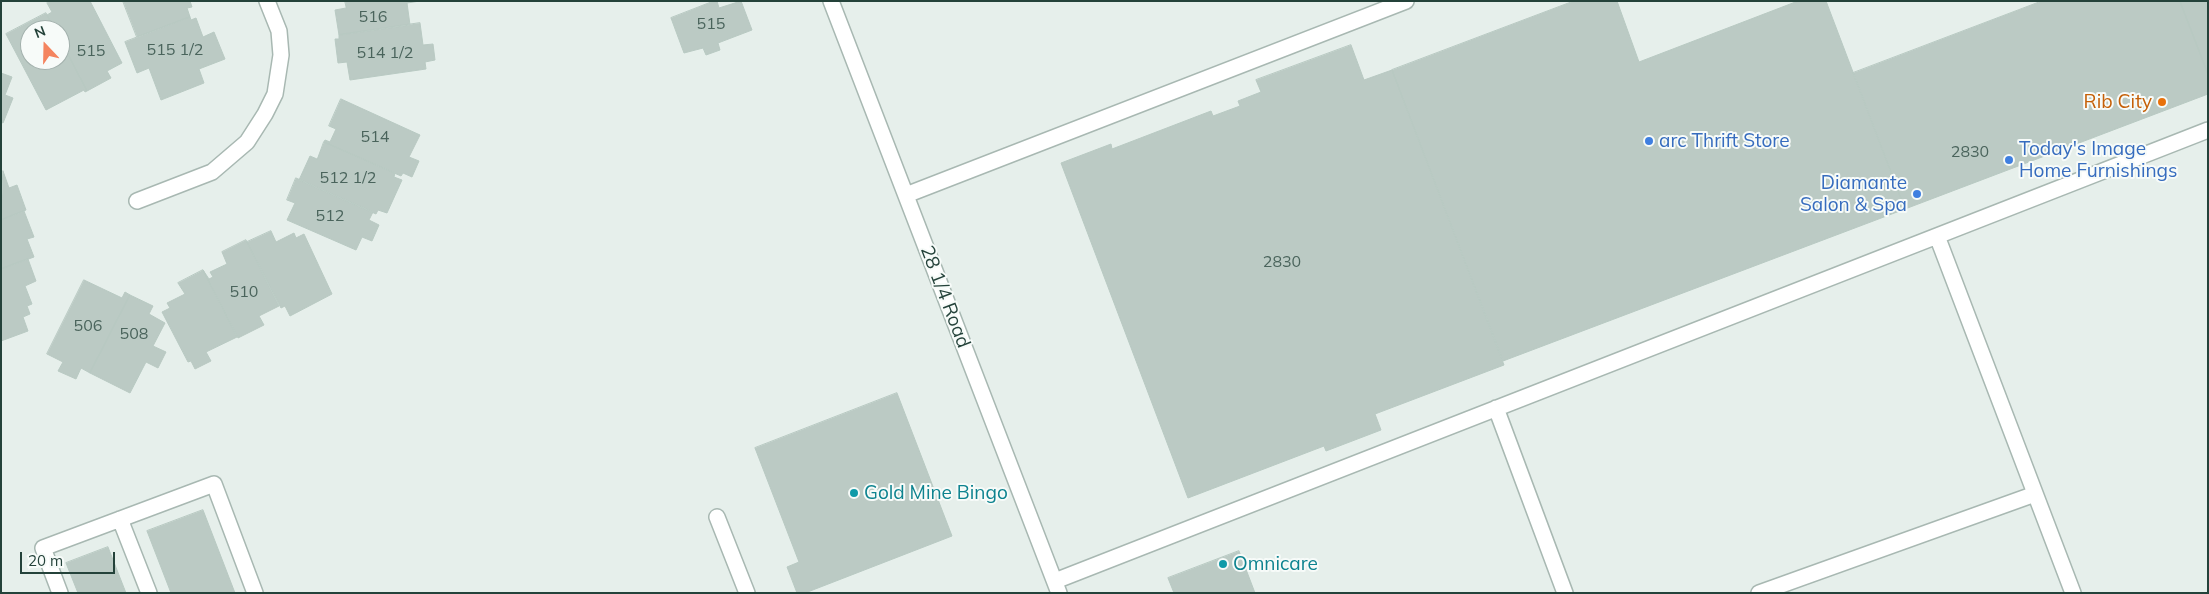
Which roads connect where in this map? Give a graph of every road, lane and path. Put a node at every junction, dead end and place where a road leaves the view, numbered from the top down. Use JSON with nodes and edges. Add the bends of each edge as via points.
{"nodes":[{"id":1,"x":267,"y":1,"type":"edge"},
{"id":2,"x":831,"y":1,"type":"edge"},
{"id":3,"x":1406,"y":1,"type":"edge"},
{"id":4,"x":2208,"y":130,"type":"edge"},
{"id":5,"x":906,"y":195,"type":"junction"},
{"id":6,"x":137,"y":202,"type":"dead end"},
{"id":7,"x":1937,"y":236,"type":"junction"},
{"id":8,"x":1496,"y":408,"type":"junction"},
{"id":9,"x":2035,"y":494,"type":"junction"},
{"id":10,"x":717,"y":516,"type":"dead end"},
{"id":11,"x":120,"y":519,"type":"junction"},
{"id":12,"x":1057,"y":587,"type":"edge"},
{"id":13,"x":60,"y":593,"type":"edge"},
{"id":14,"x":149,"y":593,"type":"edge"},
{"id":15,"x":255,"y":593,"type":"edge"},
{"id":16,"x":747,"y":593,"type":"edge"},
{"id":17,"x":1565,"y":593,"type":"edge"},
{"id":18,"x":1759,"y":593,"type":"edge"},
{"id":19,"x":2073,"y":593,"type":"edge"}],
"edges":[{"from":1,"to":6,"type":"street","via":[[279,31],[281,55],[275,94],[247,142],[212,172]]},
{"from":2,"to":5,"type":"street","name":"28 1/4 Road"},
{"from":3,"to":5,"type":"street"},
{"from":4,"to":7,"type":"street"},
{"from":5,"to":12,"type":"street","name":"28 1/4 Road"},
{"from":7,"to":8,"type":"street"},
{"from":7,"to":9,"type":"street"},
{"from":8,"to":12,"type":"street"},
{"from":8,"to":17,"type":"street"},
{"from":9,"to":18,"type":"street"},
{"from":9,"to":19,"type":"street"},
{"from":10,"to":16,"type":"street"},
{"from":11,"to":13,"type":"street","via":[[42,548]]},
{"from":11,"to":14,"type":"street"},
{"from":11,"to":15,"type":"street","via":[[214,484]]}]}
